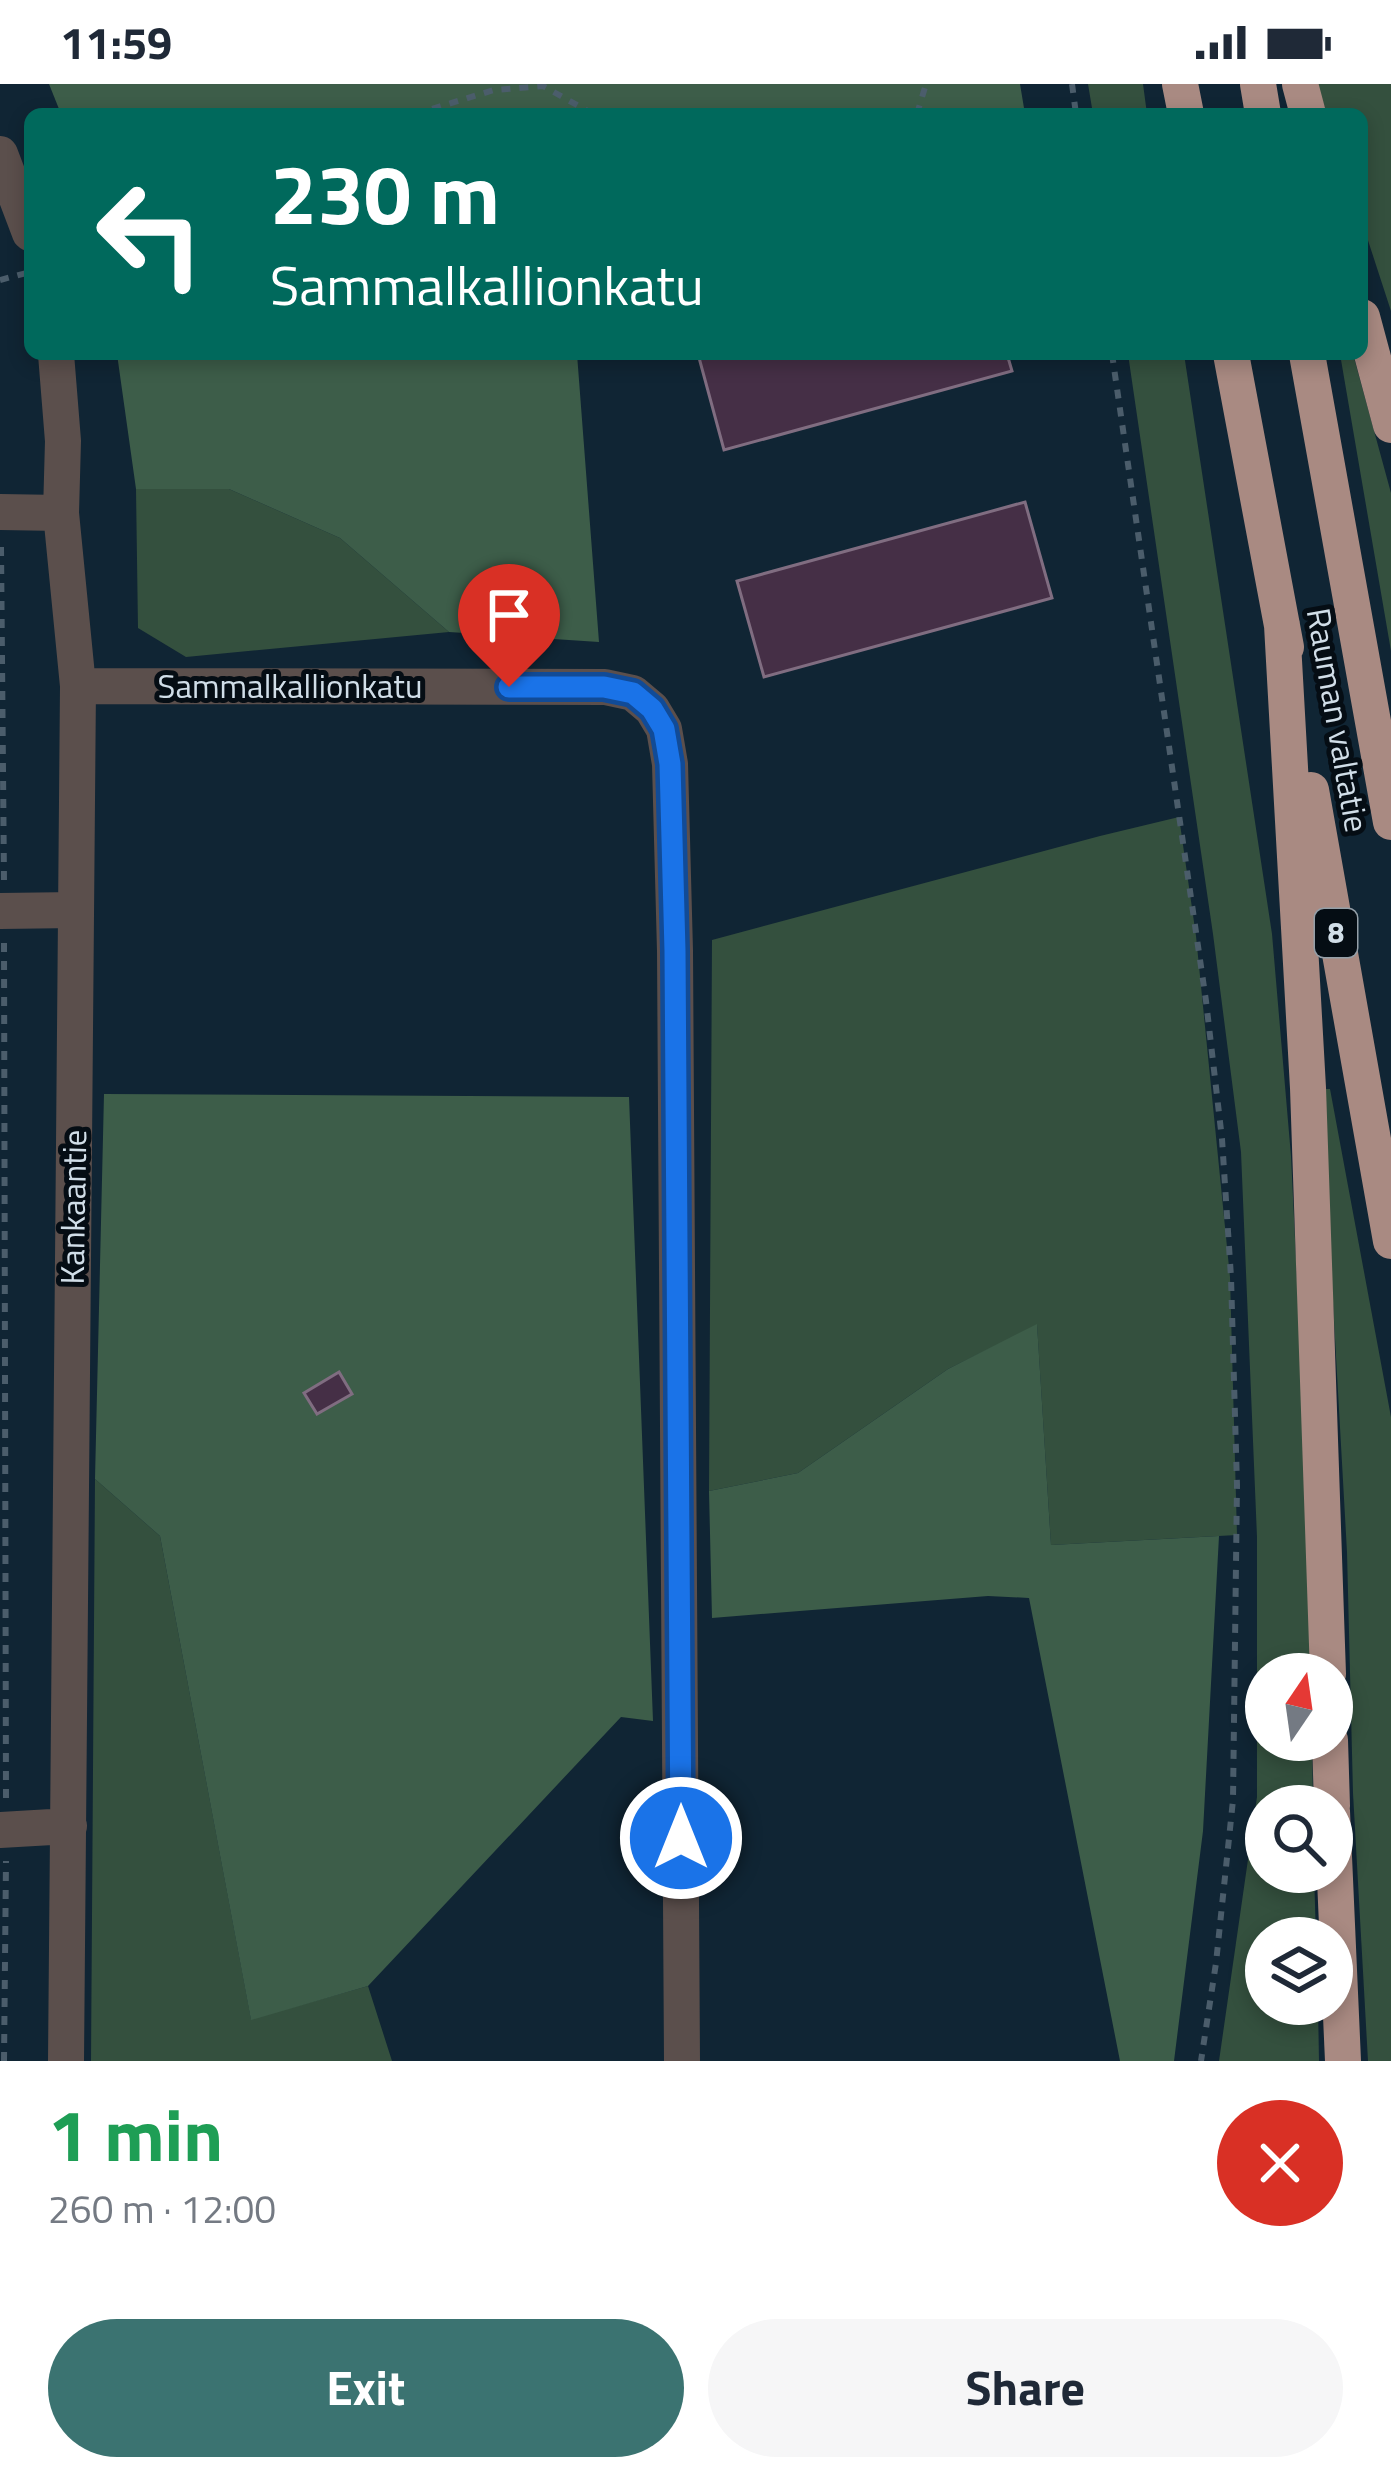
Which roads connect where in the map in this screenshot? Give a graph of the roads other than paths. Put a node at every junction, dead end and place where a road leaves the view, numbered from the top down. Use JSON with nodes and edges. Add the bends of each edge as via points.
{"nodes":[{"id":1,"x":0,"y":154,"type":"edge"},
{"id":2,"x":24,"y":217,"type":"edge"},
{"id":3,"x":1368,"y":339,"type":"edge"},
{"id":4,"x":57,"y":360,"type":"edge"},
{"id":5,"x":1232,"y":360,"type":"edge"},
{"id":6,"x":1307,"y":360,"type":"edge"},
{"id":7,"x":1391,"y":425,"type":"edge"},
{"id":8,"x":1,"y":512,"type":"edge"},
{"id":9,"x":61,"y":513,"type":"junction"},
{"id":10,"x":1282,"y":625,"type":"junction"},
{"id":11,"x":78,"y":686,"type":"junction"},
{"id":12,"x":1391,"y":822,"type":"edge"},
{"id":13,"x":76,"y":910,"type":"junction"},
{"id":14,"x":2,"y":911,"type":"edge"},
{"id":15,"x":1391,"y":1241,"type":"edge"},
{"id":16,"x":1327,"y":1653,"type":"edge"},
{"id":17,"x":69,"y":1826,"type":"junction"},
{"id":18,"x":3,"y":1830,"type":"edge"},
{"id":19,"x":1336,"y":1893,"type":"edge"},
{"id":20,"x":66,"y":2061,"type":"edge"},
{"id":21,"x":682,"y":2061,"type":"edge"},
{"id":22,"x":1343,"y":2061,"type":"edge"}],
"edges":[{"from":1,"to":2,"type":"street"},
{"from":3,"to":7,"type":"highway"},
{"from":4,"to":9,"type":"street","name":"Kankaantie"},
{"from":5,"to":10,"type":"highway","name":"Rauman valtatie","number":"8"},
{"from":6,"to":12,"type":"highway","name":"Rauman valtatie"},
{"from":8,"to":9,"type":"street"},
{"from":9,"to":11,"type":"street","name":"Kankaantie"},
{"from":10,"to":15,"type":"highway","name":"Rauman valtatie","number":"8"},
{"from":10,"to":16,"type":"highway"},
{"from":11,"to":13,"type":"street","name":"Kankaantie"},
{"from":11,"to":21,"type":"street","name":"Sammalkallionkatu","via":[[604,687],[633,693],[664,729],[675,951]]},
{"from":13,"to":14,"type":"street"},
{"from":13,"to":17,"type":"street","name":"Kankaantie"},
{"from":17,"to":18,"type":"street"},
{"from":17,"to":20,"type":"street","name":"Kankaantie"},
{"from":19,"to":22,"type":"highway"}]}
